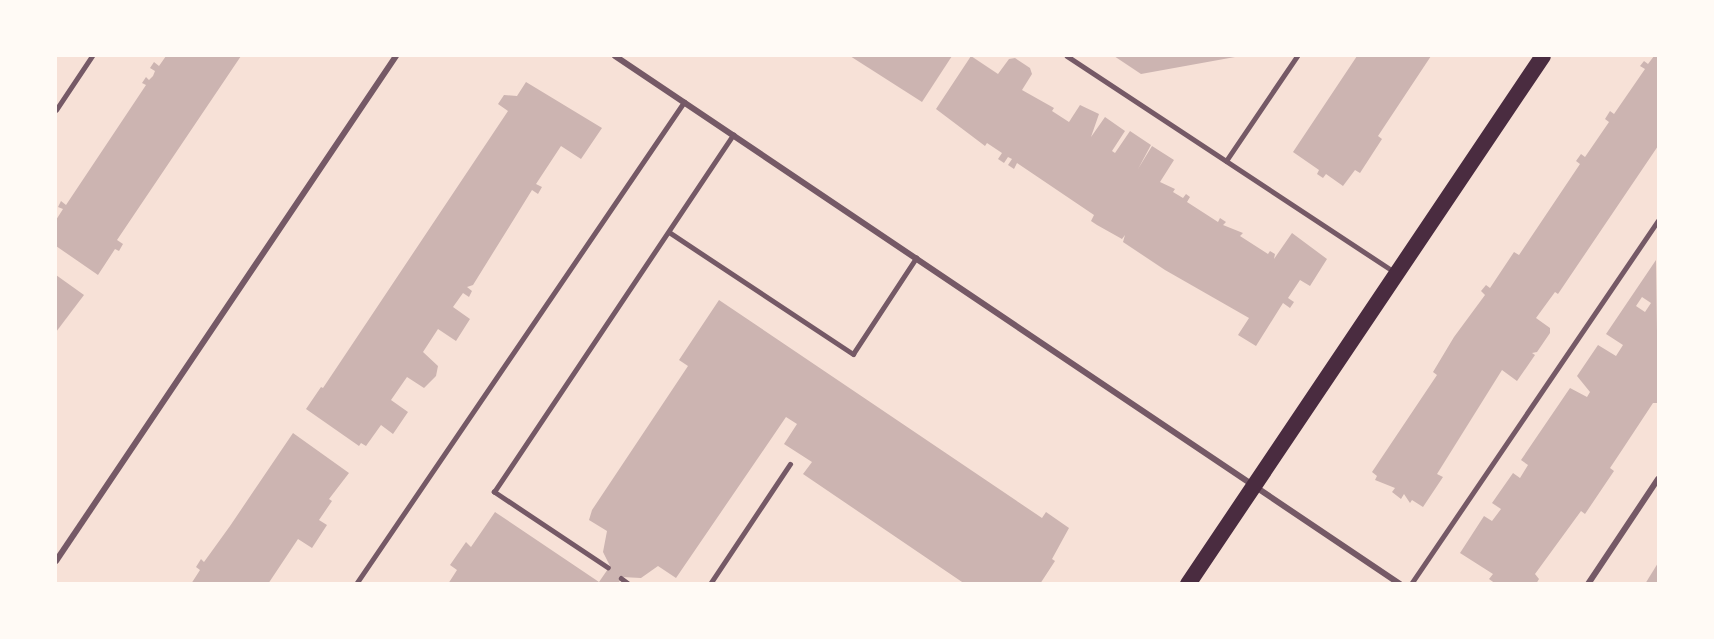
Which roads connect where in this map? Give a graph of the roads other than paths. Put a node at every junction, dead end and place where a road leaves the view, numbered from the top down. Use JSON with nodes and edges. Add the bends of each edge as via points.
{"nodes":[{"id":1,"x":92,"y":56,"type":"edge"},
{"id":2,"x":396,"y":56,"type":"edge"},
{"id":3,"x":615,"y":56,"type":"edge"},
{"id":4,"x":1067,"y":56,"type":"edge"},
{"id":5,"x":1297,"y":56,"type":"edge"},
{"id":6,"x":1543,"y":56,"type":"edge"},
{"id":7,"x":684,"y":102,"type":"junction"},
{"id":8,"x":56,"y":110,"type":"edge"},
{"id":9,"x":733,"y":135,"type":"junction"},
{"id":10,"x":1226,"y":161,"type":"junction"},
{"id":11,"x":1659,"y":221,"type":"edge"},
{"id":12,"x":669,"y":232,"type":"junction"},
{"id":13,"x":916,"y":258,"type":"junction"},
{"id":14,"x":1397,"y":274,"type":"junction"},
{"id":15,"x":790,"y":464,"type":"dead end"},
{"id":16,"x":1659,"y":479,"type":"edge"},
{"id":17,"x":1254,"y":485,"type":"junction"},
{"id":18,"x":56,"y":561,"type":"edge"},
{"id":19,"x":608,"y":568,"type":"dead end"},
{"id":20,"x":621,"y":578,"type":"dead end"},
{"id":21,"x":356,"y":584,"type":"edge"},
{"id":22,"x":629,"y":584,"type":"edge"},
{"id":23,"x":710,"y":584,"type":"edge"},
{"id":24,"x":1188,"y":584,"type":"edge"},
{"id":25,"x":1400,"y":584,"type":"edge"},
{"id":26,"x":1411,"y":584,"type":"edge"},
{"id":27,"x":1588,"y":584,"type":"edge"}],
"edges":[{"from":1,"to":8,"type":"lane"},
{"from":2,"to":18,"type":"street"},
{"from":3,"to":7,"type":"street"},
{"from":4,"to":10,"type":"lane"},
{"from":5,"to":10,"type":"lane"},
{"from":6,"to":14,"type":"highway"},
{"from":7,"to":9,"type":"street"},
{"from":7,"to":21,"type":"lane"},
{"from":9,"to":12,"type":"lane"},
{"from":9,"to":13,"type":"street"},
{"from":10,"to":14,"type":"lane"},
{"from":11,"to":26,"type":"lane"},
{"from":12,"to":13,"type":"lane","via":[[853,354]]},
{"from":12,"to":19,"type":"lane","via":[[494,492]]},
{"from":13,"to":17,"type":"street"},
{"from":14,"to":17,"type":"highway"},
{"from":15,"to":23,"type":"lane"},
{"from":16,"to":27,"type":"street"},
{"from":17,"to":24,"type":"highway"},
{"from":17,"to":25,"type":"street"},
{"from":20,"to":22,"type":"lane"}]}
